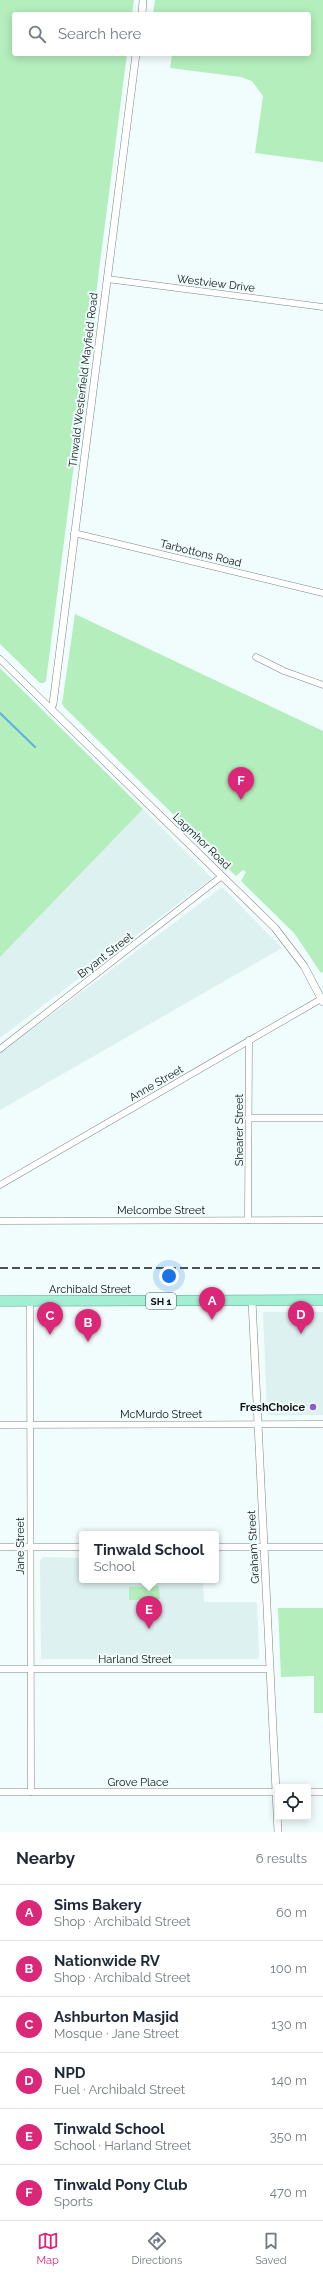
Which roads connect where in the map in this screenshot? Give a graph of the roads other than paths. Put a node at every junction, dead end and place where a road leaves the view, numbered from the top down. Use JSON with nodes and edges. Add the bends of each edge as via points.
{"nodes":[{"id":1,"x":143,"y":0,"type":"edge"},
{"id":2,"x":142,"y":12,"type":"edge"},
{"id":3,"x":136,"y":56,"type":"edge"},
{"id":4,"x":107,"y":279,"type":"junction"},
{"id":5,"x":323,"y":306,"type":"edge"},
{"id":6,"x":74,"y":533,"type":"junction"},
{"id":7,"x":323,"y":593,"type":"edge"},
{"id":8,"x":256,"y":657,"type":"dead end"},
{"id":9,"x":0,"y":659,"type":"edge"},
{"id":10,"x":323,"y":685,"type":"edge"},
{"id":11,"x":50,"y":708,"type":"junction"},
{"id":12,"x":222,"y":876,"type":"junction"},
{"id":13,"x":322,"y":1000,"type":"edge"},
{"id":14,"x":249,"y":1040,"type":"junction"},
{"id":15,"x":0,"y":1049,"type":"edge"},
{"id":16,"x":248,"y":1118,"type":"junction"},
{"id":17,"x":323,"y":1118,"type":"edge"},
{"id":18,"x":0,"y":1185,"type":"edge"},
{"id":19,"x":248,"y":1220,"type":"junction"},
{"id":20,"x":323,"y":1220,"type":"edge"},
{"id":21,"x":0,"y":1221,"type":"edge"},
{"id":22,"x":323,"y":1300,"type":"edge"},
{"id":23,"x":0,"y":1301,"type":"edge"},
{"id":24,"x":30,"y":1301,"type":"junction"},
{"id":25,"x":252,"y":1301,"type":"junction"},
{"id":26,"x":0,"y":1424,"type":"edge"},
{"id":27,"x":30,"y":1424,"type":"junction"},
{"id":28,"x":258,"y":1424,"type":"junction"},
{"id":29,"x":323,"y":1424,"type":"edge"},
{"id":30,"x":0,"y":1547,"type":"edge"},
{"id":31,"x":30,"y":1547,"type":"junction"},
{"id":32,"x":79,"y":1547,"type":"edge"},
{"id":33,"x":219,"y":1547,"type":"edge"},
{"id":34,"x":265,"y":1547,"type":"junction"},
{"id":35,"x":323,"y":1547,"type":"edge"},
{"id":36,"x":0,"y":1669,"type":"edge"},
{"id":37,"x":270,"y":1669,"type":"junction"},
{"id":38,"x":30,"y":1670,"type":"junction"},
{"id":39,"x":277,"y":1784,"type":"edge"},
{"id":40,"x":0,"y":1792,"type":"edge"},
{"id":41,"x":31,"y":1792,"type":"junction"},
{"id":42,"x":275,"y":1792,"type":"edge"},
{"id":43,"x":311,"y":1792,"type":"edge"},
{"id":44,"x":323,"y":1792,"type":"edge"},
{"id":45,"x":278,"y":1820,"type":"edge"},
{"id":46,"x":278,"y":1832,"type":"edge"}],
"edges":[{"from":1,"to":2,"type":"street"},
{"from":3,"to":4,"type":"street","name":"Tinwald Westerfield Mayfield Road"},
{"from":4,"to":5,"type":"street","name":"Westview Drive"},
{"from":4,"to":6,"type":"street","name":"Tinwald Westerfield Mayfield Road"},
{"from":6,"to":7,"type":"street","name":"Tarbottons Road"},
{"from":6,"to":11,"type":"street","name":"Tinwald Westerfield Mayfield Road","via":[[53,704]]},
{"from":8,"to":10,"type":"street","via":[[284,671]]},
{"from":9,"to":11,"type":"street"},
{"from":11,"to":12,"type":"street","name":"Lagmhor Road"},
{"from":12,"to":13,"type":"street","name":"Lagmhor Road","via":[[284,938],[304,966]]},
{"from":12,"to":15,"type":"street","name":"Bryant Street"},
{"from":13,"to":14,"type":"street","name":"Anne Street"},
{"from":14,"to":16,"type":"street","name":"Shearer Street"},
{"from":14,"to":18,"type":"street","name":"Anne Street"},
{"from":16,"to":17,"type":"street"},
{"from":16,"to":19,"type":"street","name":"Shearer Street"},
{"from":19,"to":20,"type":"street","name":"Melcombe Street"},
{"from":19,"to":21,"type":"street","name":"Melcombe Street"},
{"from":22,"to":25,"type":"highway","name":"Archibald Street","number":"SH 1"},
{"from":23,"to":24,"type":"highway","name":"Archibald Street","number":"SH 1"},
{"from":24,"to":25,"type":"highway","name":"Archibald Street","number":"SH 1"},
{"from":24,"to":27,"type":"street","name":"Jane Street"},
{"from":25,"to":28,"type":"street","name":"Graham Street"},
{"from":26,"to":27,"type":"street","name":"McMurdo Street"},
{"from":27,"to":28,"type":"street","name":"McMurdo Street"},
{"from":27,"to":31,"type":"street","name":"Jane Street"},
{"from":28,"to":29,"type":"street","name":"McMurdo Street"},
{"from":28,"to":34,"type":"street","name":"Graham Street"},
{"from":30,"to":31,"type":"street"},
{"from":31,"to":32,"type":"street"},
{"from":31,"to":38,"type":"street","name":"Jane Street"},
{"from":33,"to":34,"type":"street"},
{"from":34,"to":35,"type":"street"},
{"from":34,"to":37,"type":"street","name":"Graham Street"},
{"from":36,"to":38,"type":"street","name":"Harland Street"},
{"from":37,"to":38,"type":"street","name":"Harland Street"},
{"from":37,"to":39,"type":"street","name":"Graham Street"},
{"from":38,"to":41,"type":"street","name":"Jane Street"},
{"from":40,"to":41,"type":"street","name":"Grove Place"},
{"from":41,"to":42,"type":"street","name":"Grove Place"},
{"from":43,"to":44,"type":"street"},
{"from":45,"to":46,"type":"street","name":"Graham Street"}]}
